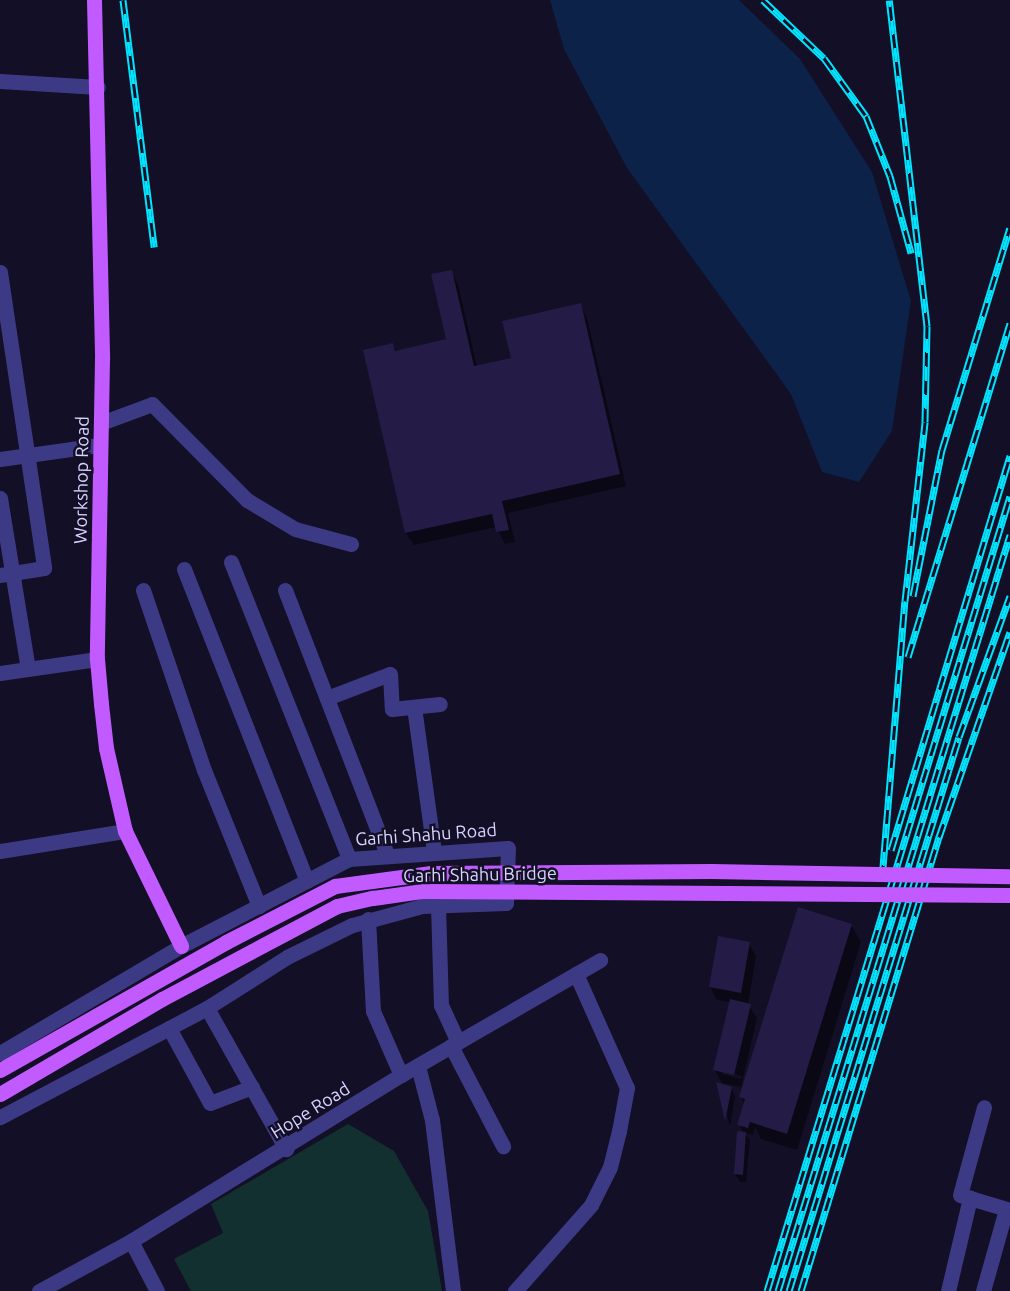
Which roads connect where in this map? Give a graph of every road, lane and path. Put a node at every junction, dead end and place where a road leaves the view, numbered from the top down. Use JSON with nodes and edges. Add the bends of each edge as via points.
{"nodes":[{"id":1,"x":94,"y":0,"type":"edge"},
{"id":2,"x":0,"y":81,"type":"edge"},
{"id":3,"x":98,"y":87,"type":"junction"},
{"id":4,"x":0,"y":272,"type":"edge"},
{"id":5,"x":3,"y":322,"type":"edge"},
{"id":6,"x":101,"y":423,"type":"junction"},
{"id":7,"x":100,"y":446,"type":"junction"},
{"id":8,"x":28,"y":455,"type":"junction"},
{"id":9,"x":0,"y":459,"type":"edge"},
{"id":10,"x":0,"y":498,"type":"edge"},
{"id":11,"x":351,"y":544,"type":"dead end"},
{"id":12,"x":231,"y":562,"type":"dead end"},
{"id":13,"x":184,"y":569,"type":"dead end"},
{"id":14,"x":6,"y":574,"type":"edge"},
{"id":15,"x":285,"y":590,"type":"dead end"},
{"id":16,"x":143,"y":591,"type":"dead end"},
{"id":17,"x":97,"y":659,"type":"junction"},
{"id":18,"x":28,"y":669,"type":"junction"},
{"id":19,"x":0,"y":673,"type":"edge"},
{"id":20,"x":327,"y":698,"type":"junction"},
{"id":21,"x":440,"y":704,"type":"dead end"},
{"id":22,"x":414,"y":707,"type":"junction"},
{"id":23,"x":125,"y":831,"type":"junction"},
{"id":24,"x":0,"y":851,"type":"edge"},
{"id":25,"x":434,"y":851,"type":"junction"},
{"id":26,"x":387,"y":855,"type":"junction"},
{"id":27,"x":349,"y":859,"type":"junction"},
{"id":28,"x":1010,"y":876,"type":"edge"},
{"id":29,"x":307,"y":881,"type":"junction"},
{"id":30,"x":1010,"y":895,"type":"edge"},
{"id":31,"x":438,"y":905,"type":"junction"},
{"id":32,"x":259,"y":906,"type":"junction"},
{"id":33,"x":368,"y":919,"type":"junction"},
{"id":34,"x":181,"y":946,"type":"junction"},
{"id":35,"x":600,"y":960,"type":"dead end"},
{"id":36,"x":576,"y":974,"type":"junction"},
{"id":37,"x":207,"y":1008,"type":"junction"},
{"id":38,"x":169,"y":1028,"type":"junction"},
{"id":39,"x":455,"y":1044,"type":"junction"},
{"id":40,"x":0,"y":1053,"type":"edge"},
{"id":41,"x":418,"y":1066,"type":"junction"},
{"id":42,"x":0,"y":1070,"type":"edge"},
{"id":43,"x":401,"y":1076,"type":"junction"},
{"id":44,"x":252,"y":1087,"type":"junction"},
{"id":45,"x":0,"y":1095,"type":"edge"},
{"id":46,"x":984,"y":1107,"type":"dead end"},
{"id":47,"x":0,"y":1117,"type":"edge"},
{"id":48,"x":503,"y":1146,"type":"dead end"},
{"id":49,"x":286,"y":1149,"type":"junction"},
{"id":50,"x":970,"y":1198,"type":"junction"},
{"id":51,"x":1008,"y":1210,"type":"edge"},
{"id":52,"x":131,"y":1241,"type":"junction"},
{"id":53,"x":39,"y":1291,"type":"edge"},
{"id":54,"x":157,"y":1291,"type":"edge"},
{"id":55,"x":453,"y":1291,"type":"edge"},
{"id":56,"x":515,"y":1291,"type":"edge"},
{"id":57,"x":948,"y":1291,"type":"edge"},
{"id":58,"x":983,"y":1291,"type":"edge"}],
"edges":[{"from":1,"to":3,"type":"main road","name":"Workshop Road"},
{"from":2,"to":3,"type":"street"},
{"from":3,"to":6,"type":"main road","name":"Workshop Road"},
{"from":4,"to":5,"type":"street"},
{"from":5,"to":8,"type":"street"},
{"from":6,"to":7,"type":"main road","name":"Workshop Road"},
{"from":6,"to":11,"type":"street","via":[[152,404],[247,500],[295,529]]},
{"from":7,"to":8,"type":"street"},
{"from":7,"to":17,"type":"main road","name":"Workshop Road"},
{"from":8,"to":9,"type":"street"},
{"from":8,"to":14,"type":"street","via":[[44,568]]},
{"from":10,"to":14,"type":"street"},
{"from":12,"to":27,"type":"street"},
{"from":13,"to":29,"type":"street"},
{"from":14,"to":18,"type":"street"},
{"from":15,"to":20,"type":"street"},
{"from":16,"to":32,"type":"street","via":[[204,770]]},
{"from":17,"to":18,"type":"street"},
{"from":17,"to":23,"type":"main road","name":"Workshop Road","via":[[106,748]]},
{"from":18,"to":19,"type":"street"},
{"from":20,"to":22,"type":"street","via":[[390,674],[392,709]]},
{"from":20,"to":26,"type":"street"},
{"from":21,"to":22,"type":"street"},
{"from":22,"to":25,"type":"street"},
{"from":23,"to":24,"type":"street"},
{"from":23,"to":34,"type":"main road","name":"Workshop Road"},
{"from":25,"to":26,"type":"street","name":"Garhi Shahu Road"},
{"from":25,"to":31,"type":"street","name":"Garhi Shahu Road","via":[[508,848],[506,903]]},
{"from":26,"to":27,"type":"street","name":"Garhi Shahu Road"},
{"from":27,"to":29,"type":"street","name":"Garhi Shahu Road"},
{"from":28,"to":42,"type":"main road","name":"Garhi Shahu Bridge","bridge":true,"via":[[711,871],[431,873],[335,886],[226,942]]},
{"from":29,"to":32,"type":"street","name":"Garhi Shahu Road"},
{"from":30,"to":45,"type":"main road","name":"Garhi Shahu Bridge","bridge":true,"via":[[422,891],[373,898],[338,906],[162,999]]},
{"from":31,"to":33,"type":"street","name":"Garhi Shahu Road"},
{"from":31,"to":39,"type":"street","via":[[441,1005]]},
{"from":32,"to":34,"type":"street","name":"Garhi Shahu Road"},
{"from":33,"to":37,"type":"street","name":"Garhi Shahu Road","via":[[288,957]]},
{"from":33,"to":43,"type":"street","via":[[373,1011]]},
{"from":34,"to":40,"type":"street","name":"Garhi Shahu Road"},
{"from":35,"to":36,"type":"street","name":"Hope Road"},
{"from":36,"to":39,"type":"street","name":"Hope Road"},
{"from":36,"to":56,"type":"street","via":[[627,1088],[619,1131],[610,1167],[591,1205]]},
{"from":37,"to":38,"type":"street","name":"Garhi Shahu Road"},
{"from":37,"to":44,"type":"street"},
{"from":38,"to":44,"type":"street","via":[[210,1103]]},
{"from":38,"to":47,"type":"street","name":"Garhi Shahu Road"},
{"from":39,"to":41,"type":"street","name":"Hope Road"},
{"from":39,"to":48,"type":"street"},
{"from":41,"to":43,"type":"street","name":"Hope Road"},
{"from":41,"to":55,"type":"street","via":[[432,1120]]},
{"from":43,"to":49,"type":"street","name":"Hope Road"},
{"from":44,"to":49,"type":"street"},
{"from":46,"to":50,"type":"street","via":[[960,1195]]},
{"from":49,"to":52,"type":"street","name":"Hope Road"},
{"from":50,"to":51,"type":"street"},
{"from":50,"to":57,"type":"street"},
{"from":51,"to":58,"type":"street"},
{"from":52,"to":53,"type":"street","name":"Hope Road"},
{"from":52,"to":54,"type":"street"}]}
